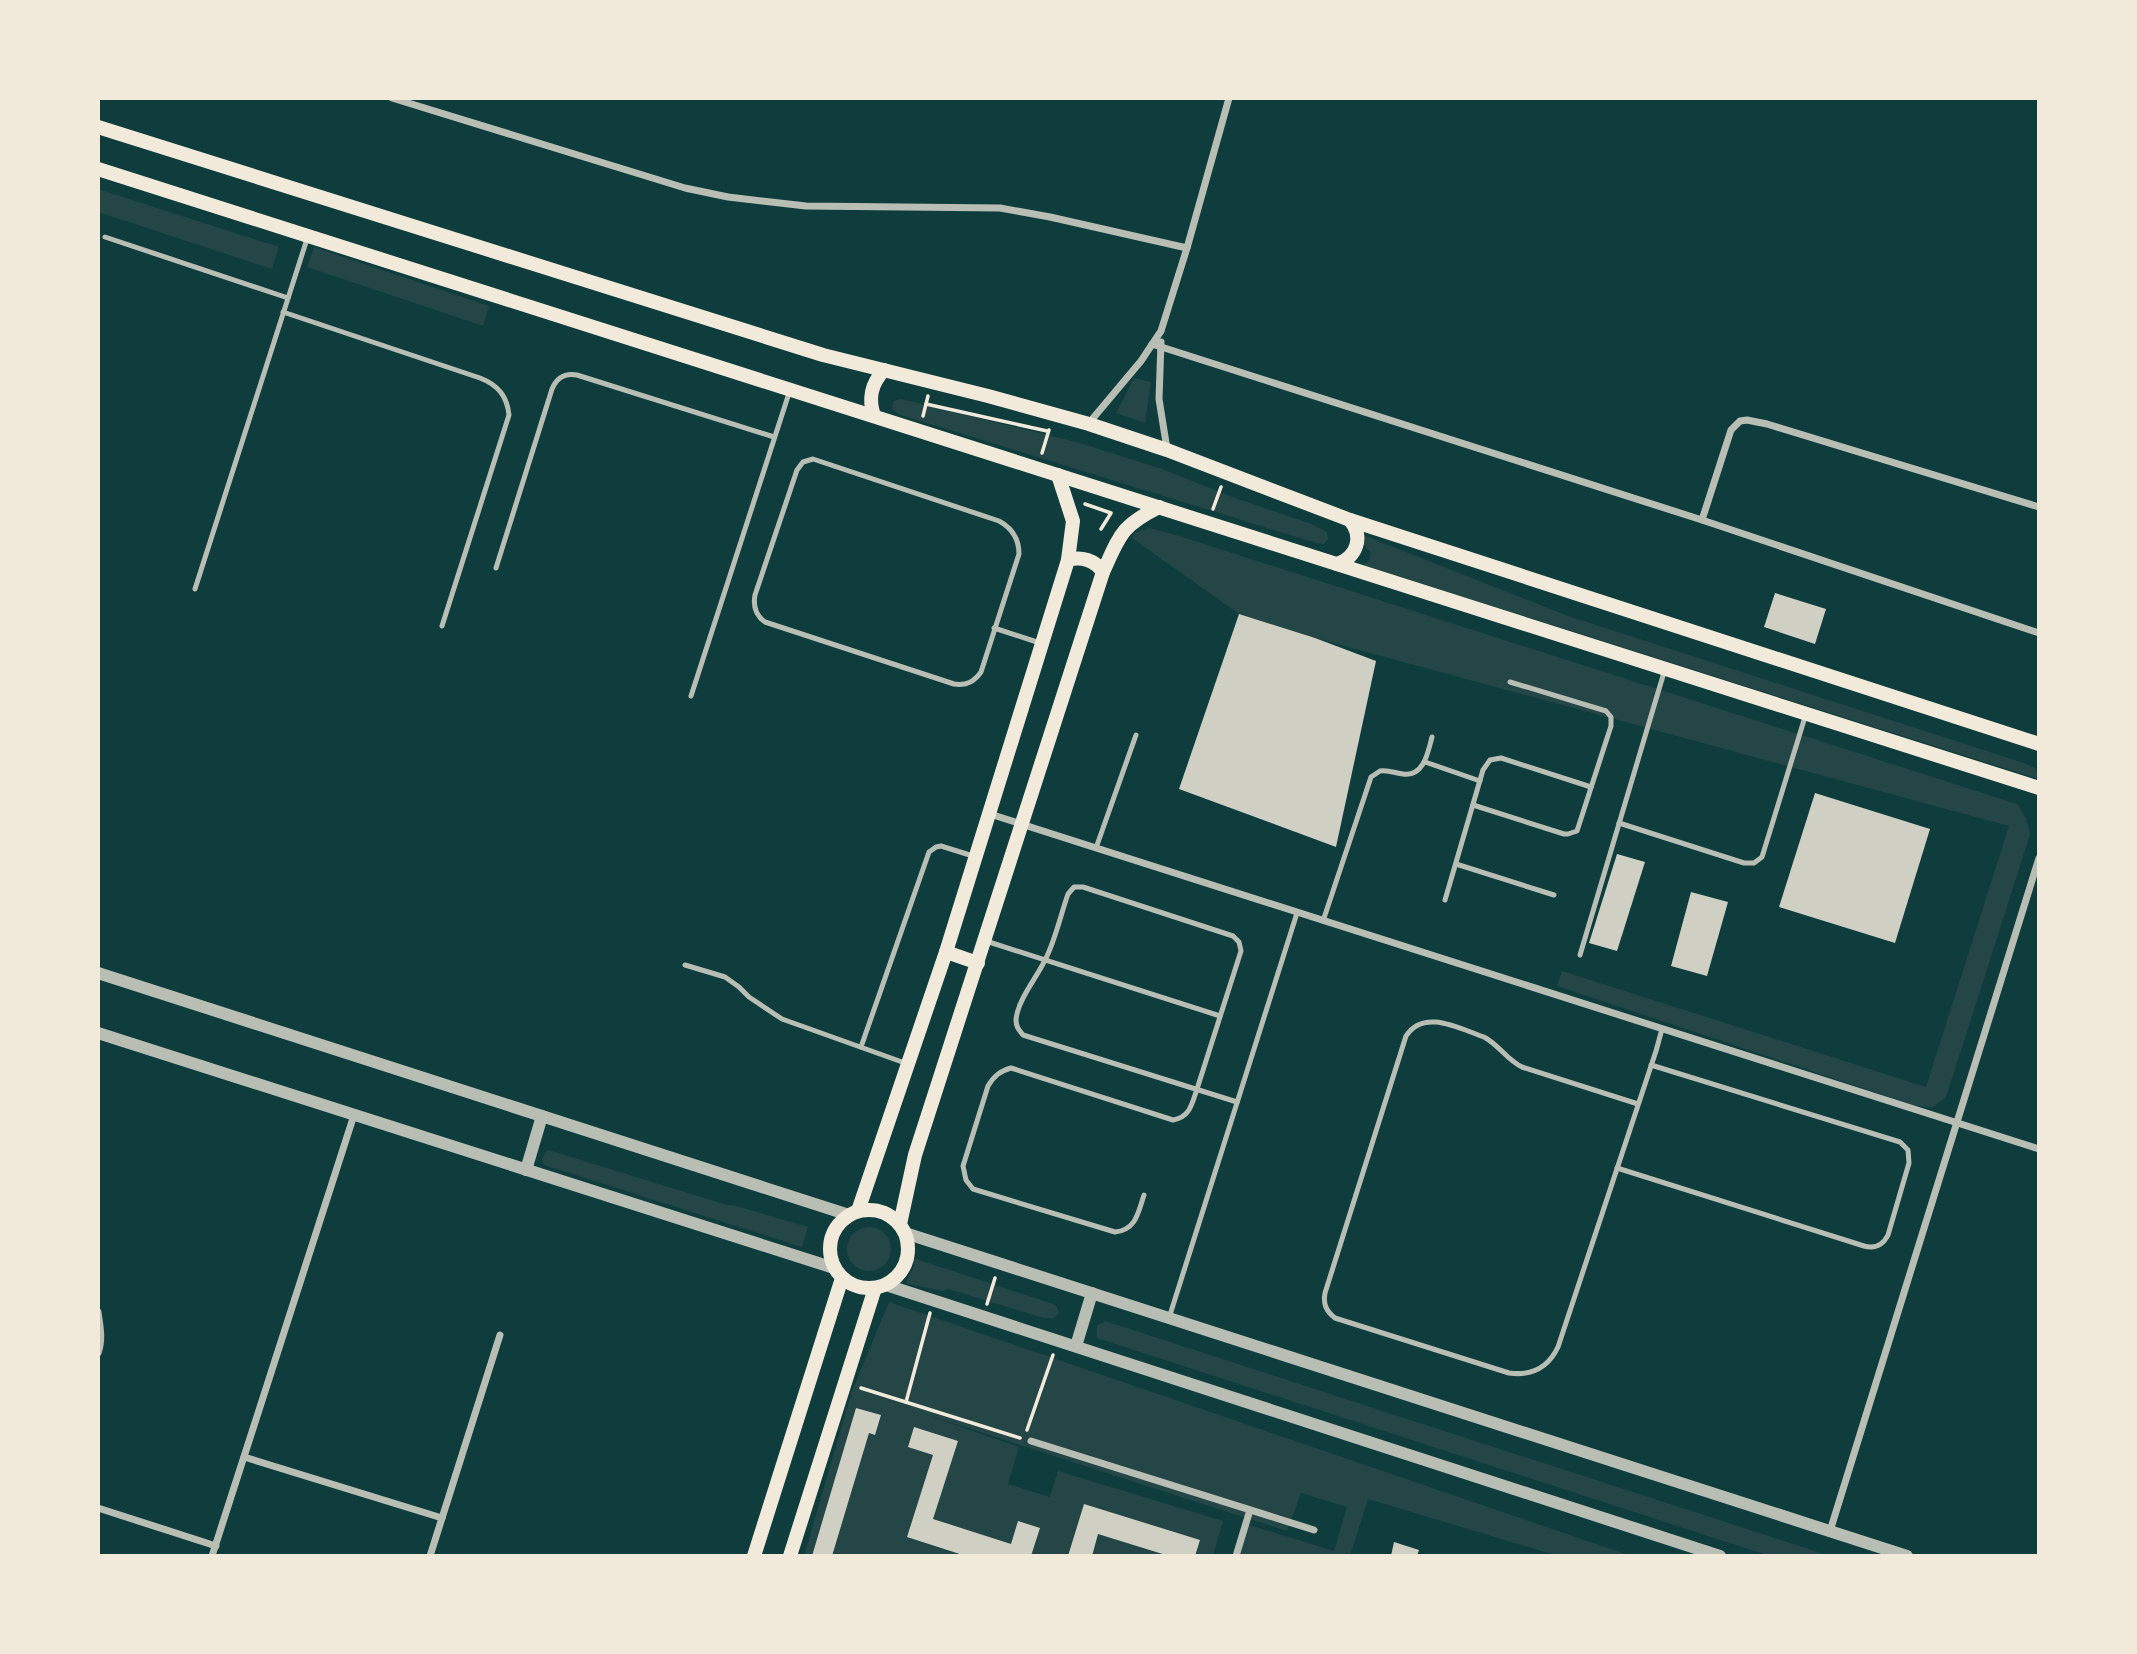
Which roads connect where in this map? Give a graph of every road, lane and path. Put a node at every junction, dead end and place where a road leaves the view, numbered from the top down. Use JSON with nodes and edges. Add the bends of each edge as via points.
{"nodes":[{"id":1,"x":392,"y":98,"type":"edge"},
{"id":2,"x":1229,"y":98,"type":"edge"},
{"id":3,"x":98,"y":127,"type":"edge"},
{"id":4,"x":98,"y":169,"type":"edge"},
{"id":5,"x":307,"y":236,"type":"junction"},
{"id":6,"x":105,"y":237,"type":"dead end"},
{"id":7,"x":1187,"y":248,"type":"junction"},
{"id":8,"x":288,"y":298,"type":"junction"},
{"id":9,"x":283,"y":312,"type":"junction"},
{"id":10,"x":1161,"y":331,"type":"junction"},
{"id":11,"x":1152,"y":344,"type":"junction"},
{"id":12,"x":1161,"y":346,"type":"junction"},
{"id":13,"x":884,"y":370,"type":"junction"},
{"id":14,"x":933,"y":382,"type":"junction"},
{"id":15,"x":790,"y":390,"type":"junction"},
{"id":16,"x":926,"y":404,"type":"junction"},
{"id":17,"x":1054,"y":414,"type":"junction"},
{"id":18,"x":874,"y":416,"type":"junction"},
{"id":19,"x":1089,"y":424,"type":"junction"},
{"id":20,"x":918,"y":431,"type":"junction"},
{"id":21,"x":1049,"y":432,"type":"junction"},
{"id":22,"x":774,"y":438,"type":"junction"},
{"id":23,"x":1167,"y":450,"type":"junction"},
{"id":24,"x":1038,"y":469,"type":"junction"},
{"id":25,"x":1226,"y":471,"type":"junction"},
{"id":26,"x":1058,"y":475,"type":"junction"},
{"id":27,"x":1159,"y":507,"type":"junction"},
{"id":28,"x":2039,"y":507,"type":"edge"},
{"id":29,"x":1350,"y":520,"type":"junction"},
{"id":30,"x":1702,"y":520,"type":"junction"},
{"id":31,"x":1078,"y":522,"type":"junction"},
{"id":32,"x":1209,"y":523,"type":"junction"},
{"id":33,"x":1101,"y":529,"type":"junction"},
{"id":34,"x":1120,"y":534,"type":"junction"},
{"id":35,"x":1068,"y":560,"type":"junction"},
{"id":36,"x":1337,"y":564,"type":"junction"},
{"id":37,"x":496,"y":568,"type":"dead end"},
{"id":38,"x":1103,"y":572,"type":"junction"},
{"id":39,"x":195,"y":589,"type":"dead end"},
{"id":40,"x":442,"y":626,"type":"dead end"},
{"id":41,"x":994,"y":628,"type":"junction"},
{"id":42,"x":2039,"y":633,"type":"edge"},
{"id":43,"x":1043,"y":644,"type":"junction"},
{"id":44,"x":1665,"y":669,"type":"junction"},
{"id":45,"x":1510,"y":682,"type":"dead end"},
{"id":46,"x":691,"y":696,"type":"dead end"},
{"id":47,"x":1806,"y":714,"type":"junction"},
{"id":48,"x":1136,"y":735,"type":"dead end"},
{"id":49,"x":1432,"y":737,"type":"dead end"},
{"id":50,"x":2039,"y":744,"type":"edge"},
{"id":51,"x":1425,"y":762,"type":"junction"},
{"id":52,"x":1479,"y":781,"type":"junction"},
{"id":53,"x":1591,"y":787,"type":"junction"},
{"id":54,"x":2039,"y":788,"type":"edge"},
{"id":55,"x":1473,"y":805,"type":"junction"},
{"id":56,"x":990,"y":814,"type":"junction"},
{"id":57,"x":1619,"y":823,"type":"junction"},
{"id":58,"x":1022,"y":825,"type":"junction"},
{"id":59,"x":1096,"y":848,"type":"junction"},
{"id":60,"x":976,"y":857,"type":"junction"},
{"id":61,"x":2039,"y":858,"type":"edge"},
{"id":62,"x":1455,"y":864,"type":"junction"},
{"id":63,"x":1554,"y":895,"type":"dead end"},
{"id":64,"x":1445,"y":900,"type":"dead end"},
{"id":65,"x":1297,"y":913,"type":"junction"},
{"id":66,"x":1323,"y":921,"type":"junction"},
{"id":67,"x":985,"y":941,"type":"junction"},
{"id":68,"x":946,"y":952,"type":"junction"},
{"id":69,"x":1580,"y":955,"type":"dead end"},
{"id":70,"x":1045,"y":960,"type":"junction"},
{"id":71,"x":978,"y":963,"type":"junction"},
{"id":72,"x":685,"y":965,"type":"dead end"},
{"id":73,"x":98,"y":973,"type":"edge"},
{"id":74,"x":1220,"y":1016,"type":"junction"},
{"id":75,"x":1662,"y":1029,"type":"junction"},
{"id":76,"x":98,"y":1033,"type":"edge"},
{"id":77,"x":861,"y":1047,"type":"junction"},
{"id":78,"x":908,"y":1064,"type":"junction"},
{"id":79,"x":1651,"y":1065,"type":"junction"},
{"id":80,"x":1196,"y":1089,"type":"junction"},
{"id":81,"x":1237,"y":1102,"type":"junction"},
{"id":82,"x":1638,"y":1104,"type":"junction"},
{"id":83,"x":354,"y":1115,"type":"junction"},
{"id":84,"x":542,"y":1116,"type":"junction"},
{"id":85,"x":1956,"y":1124,"type":"junction"},
{"id":86,"x":2039,"y":1149,"type":"edge"},
{"id":87,"x":1617,"y":1168,"type":"junction"},
{"id":88,"x":526,"y":1170,"type":"junction"},
{"id":89,"x":1144,"y":1195,"type":"dead end"},
{"id":90,"x":854,"y":1213,"type":"junction"},
{"id":91,"x":903,"y":1229,"type":"junction"},
{"id":92,"x":1000,"y":1264,"type":"junction"},
{"id":93,"x":838,"y":1273,"type":"junction"},
{"id":94,"x":881,"y":1286,"type":"junction"},
{"id":95,"x":1092,"y":1293,"type":"junction"},
{"id":96,"x":933,"y":1300,"type":"junction"},
{"id":97,"x":98,"y":1312,"type":"edge"},
{"id":98,"x":984,"y":1317,"type":"junction"},
{"id":99,"x":1169,"y":1318,"type":"junction"},
{"id":100,"x":500,"y":1335,"type":"dead end"},
{"id":101,"x":1058,"y":1340,"type":"junction"},
{"id":102,"x":1076,"y":1346,"type":"junction"},
{"id":103,"x":98,"y":1353,"type":"edge"},
{"id":104,"x":845,"y":1383,"type":"junction"},
{"id":105,"x":906,"y":1402,"type":"junction"},
{"id":106,"x":1031,"y":1441,"type":"dead end"},
{"id":107,"x":244,"y":1457,"type":"junction"},
{"id":108,"x":98,"y":1508,"type":"edge"},
{"id":109,"x":1250,"y":1510,"type":"junction"},
{"id":110,"x":442,"y":1518,"type":"junction"},
{"id":111,"x":1314,"y":1530,"type":"dead end"},
{"id":112,"x":1830,"y":1531,"type":"junction"},
{"id":113,"x":216,"y":1546,"type":"junction"},
{"id":114,"x":212,"y":1556,"type":"edge"},
{"id":115,"x":430,"y":1556,"type":"edge"},
{"id":116,"x":754,"y":1556,"type":"edge"},
{"id":117,"x":790,"y":1556,"type":"edge"},
{"id":118,"x":1236,"y":1556,"type":"edge"},
{"id":119,"x":1720,"y":1556,"type":"edge"},
{"id":120,"x":1908,"y":1556,"type":"edge"}],
"edges":[{"from":1,"to":7,"type":"street","via":[[685,188],[728,197],[806,206],[1000,208]]},
{"from":2,"to":7,"type":"street"},
{"from":3,"to":13,"type":"main road"},
{"from":4,"to":5,"type":"main road"},
{"from":5,"to":8,"type":"lane"},
{"from":5,"to":15,"type":"main road"},
{"from":6,"to":8,"type":"lane"},
{"from":7,"to":10,"type":"street"},
{"from":8,"to":9,"type":"lane"},
{"from":9,"to":39,"type":"lane"},
{"from":9,"to":40,"type":"lane","via":[[480,378],[506,399],[509,415]]},
{"from":10,"to":11,"type":"street"},
{"from":10,"to":12,"type":"street"},
{"from":11,"to":12,"type":"street"},
{"from":11,"to":19,"type":"street"},
{"from":12,"to":23,"type":"street","via":[[1159,399]]},
{"from":12,"to":30,"type":"street"},
{"from":13,"to":14,"type":"main road"},
{"from":13,"to":18,"type":"main road","via":[[871,391]]},
{"from":14,"to":16,"type":"path"},
{"from":14,"to":17,"type":"main road"},
{"from":15,"to":18,"type":"main road"},
{"from":15,"to":22,"type":"lane"},
{"from":16,"to":20,"type":"path"},
{"from":16,"to":21,"type":"path"},
{"from":17,"to":19,"type":"main road"},
{"from":17,"to":21,"type":"path"},
{"from":18,"to":20,"type":"main road"},
{"from":19,"to":23,"type":"main road"},
{"from":20,"to":24,"type":"main road"},
{"from":21,"to":24,"type":"path"},
{"from":22,"to":37,"type":"lane","via":[[577,375],[563,376],[554,383]]},
{"from":22,"to":46,"type":"lane"},
{"from":23,"to":25,"type":"main road"},
{"from":24,"to":26,"type":"main road"},
{"from":25,"to":29,"type":"main road"},
{"from":25,"to":32,"type":"path"},
{"from":26,"to":27,"type":"main road"},
{"from":26,"to":31,"type":"main road"},
{"from":27,"to":32,"type":"main road"},
{"from":27,"to":34,"type":"main road"},
{"from":28,"to":30,"type":"street","via":[[1747,420],[1731,430]]},
{"from":29,"to":36,"type":"main road","via":[[1357,532],[1357,545],[1350,557]]},
{"from":29,"to":50,"type":"main road"},
{"from":30,"to":42,"type":"street"},
{"from":31,"to":33,"type":"path"},
{"from":31,"to":33,"type":"path","via":[[1079,502],[1111,513]]},
{"from":31,"to":35,"type":"main road"},
{"from":32,"to":36,"type":"main road"},
{"from":33,"to":34,"type":"path"},
{"from":34,"to":38,"type":"main road"},
{"from":35,"to":38,"type":"main road","via":[[1097,564]]},
{"from":35,"to":43,"type":"main road"},
{"from":36,"to":44,"type":"main road"},
{"from":38,"to":58,"type":"main road"},
{"from":41,"to":41,"type":"lane","via":[[1019,554],[1015,535],[1005,524],[813,459],[800,466],[754,595],[760,619],[960,685],[981,672]]},
{"from":41,"to":43,"type":"lane"},
{"from":43,"to":56,"type":"main road"},
{"from":44,"to":47,"type":"main road"},
{"from":44,"to":57,"type":"lane"},
{"from":45,"to":53,"type":"lane","via":[[1609,713],[1611,726]]},
{"from":47,"to":54,"type":"main road"},
{"from":47,"to":57,"type":"lane","via":[[1759,861],[1744,863]]},
{"from":48,"to":59,"type":"lane"},
{"from":49,"to":51,"type":"lane"},
{"from":51,"to":52,"type":"lane"},
{"from":51,"to":66,"type":"lane","via":[[1411,774],[1386,770],[1371,777]]},
{"from":52,"to":53,"type":"lane","via":[[1490,760],[1501,758]]},
{"from":52,"to":55,"type":"lane"},
{"from":53,"to":55,"type":"lane","via":[[1577,831],[1568,834]]},
{"from":55,"to":62,"type":"lane"},
{"from":56,"to":58,"type":"street"},
{"from":56,"to":60,"type":"main road"},
{"from":57,"to":69,"type":"lane"},
{"from":58,"to":59,"type":"street"},
{"from":58,"to":67,"type":"main road"},
{"from":59,"to":65,"type":"street"},
{"from":60,"to":68,"type":"main road"},
{"from":60,"to":77,"type":"lane","via":[[941,846],[929,852]]},
{"from":61,"to":85,"type":"street"},
{"from":62,"to":63,"type":"lane"},
{"from":62,"to":64,"type":"lane"},
{"from":65,"to":66,"type":"street"},
{"from":65,"to":81,"type":"lane"},
{"from":66,"to":75,"type":"street"},
{"from":67,"to":70,"type":"lane"},
{"from":67,"to":71,"type":"main road"},
{"from":68,"to":71,"type":"main road"},
{"from":68,"to":78,"type":"main road"},
{"from":70,"to":74,"type":"lane"},
{"from":70,"to":74,"type":"lane","via":[[1068,894],[1074,887],[1083,887],[1236,938],[1241,951]]},
{"from":70,"to":80,"type":"lane","via":[[1017,1015],[1023,1035]]},
{"from":71,"to":91,"type":"main road","via":[[915,1155]]},
{"from":72,"to":77,"type":"lane","via":[[724,977],[782,1018]]},
{"from":73,"to":84,"type":"street"},
{"from":74,"to":80,"type":"lane"},
{"from":75,"to":79,"type":"lane"},
{"from":75,"to":85,"type":"street"},
{"from":76,"to":83,"type":"street"},
{"from":77,"to":78,"type":"lane"},
{"from":78,"to":90,"type":"main road"},
{"from":79,"to":82,"type":"lane"},
{"from":79,"to":87,"type":"lane","via":[[1900,1142],[1908,1150],[1909,1163],[1888,1235],[1875,1247],[1864,1246]]},
{"from":80,"to":81,"type":"lane"},
{"from":80,"to":89,"type":"lane","via":[[1190,1110],[1173,1120],[1011,1068],[997,1074],[988,1086],[962,1166],[972,1189],[1115,1232],[1133,1224]]},
{"from":81,"to":99,"type":"lane"},
{"from":82,"to":87,"type":"lane"},
{"from":82,"to":87,"type":"lane","via":[[1522,1067],[1485,1037],[1436,1022],[1416,1024],[1406,1036],[1325,1293],[1326,1309],[1335,1318],[1509,1373],[1535,1371],[1549,1362],[1558,1347]]},
{"from":83,"to":88,"type":"street"},
{"from":83,"to":107,"type":"street"},
{"from":84,"to":88,"type":"street"},
{"from":84,"to":90,"type":"street"},
{"from":85,"to":86,"type":"street"},
{"from":85,"to":112,"type":"street"},
{"from":88,"to":93,"type":"street"},
{"from":90,"to":91,"type":"main road","via":[[874,1210],[888,1214]]},
{"from":90,"to":93,"type":"main road","via":[[838,1225],[831,1238],[830,1253]]},
{"from":91,"to":92,"type":"street"},
{"from":91,"to":94,"type":"main road","via":[[908,1257],[896,1278]]},
{"from":92,"to":95,"type":"street"},
{"from":92,"to":98,"type":"path"},
{"from":93,"to":94,"type":"main road","via":[[858,1286]]},
{"from":93,"to":116,"type":"main road"},
{"from":94,"to":96,"type":"street"},
{"from":94,"to":104,"type":"main road"},
{"from":95,"to":99,"type":"street"},
{"from":95,"to":102,"type":"street"},
{"from":96,"to":98,"type":"street"},
{"from":96,"to":105,"type":"path"},
{"from":97,"to":103,"type":"street"},
{"from":98,"to":101,"type":"street"},
{"from":99,"to":112,"type":"street"},
{"from":100,"to":110,"type":"street"},
{"from":101,"to":102,"type":"street"},
{"from":101,"to":105,"type":"path","via":[[1024,1439]]},
{"from":102,"to":119,"type":"street"},
{"from":104,"to":105,"type":"path"},
{"from":104,"to":117,"type":"main road"},
{"from":106,"to":109,"type":"street"},
{"from":107,"to":110,"type":"street"},
{"from":107,"to":113,"type":"street"},
{"from":108,"to":113,"type":"street"},
{"from":109,"to":111,"type":"street"},
{"from":109,"to":118,"type":"street"},
{"from":110,"to":115,"type":"street"},
{"from":112,"to":120,"type":"street"},
{"from":113,"to":114,"type":"street"}]}
